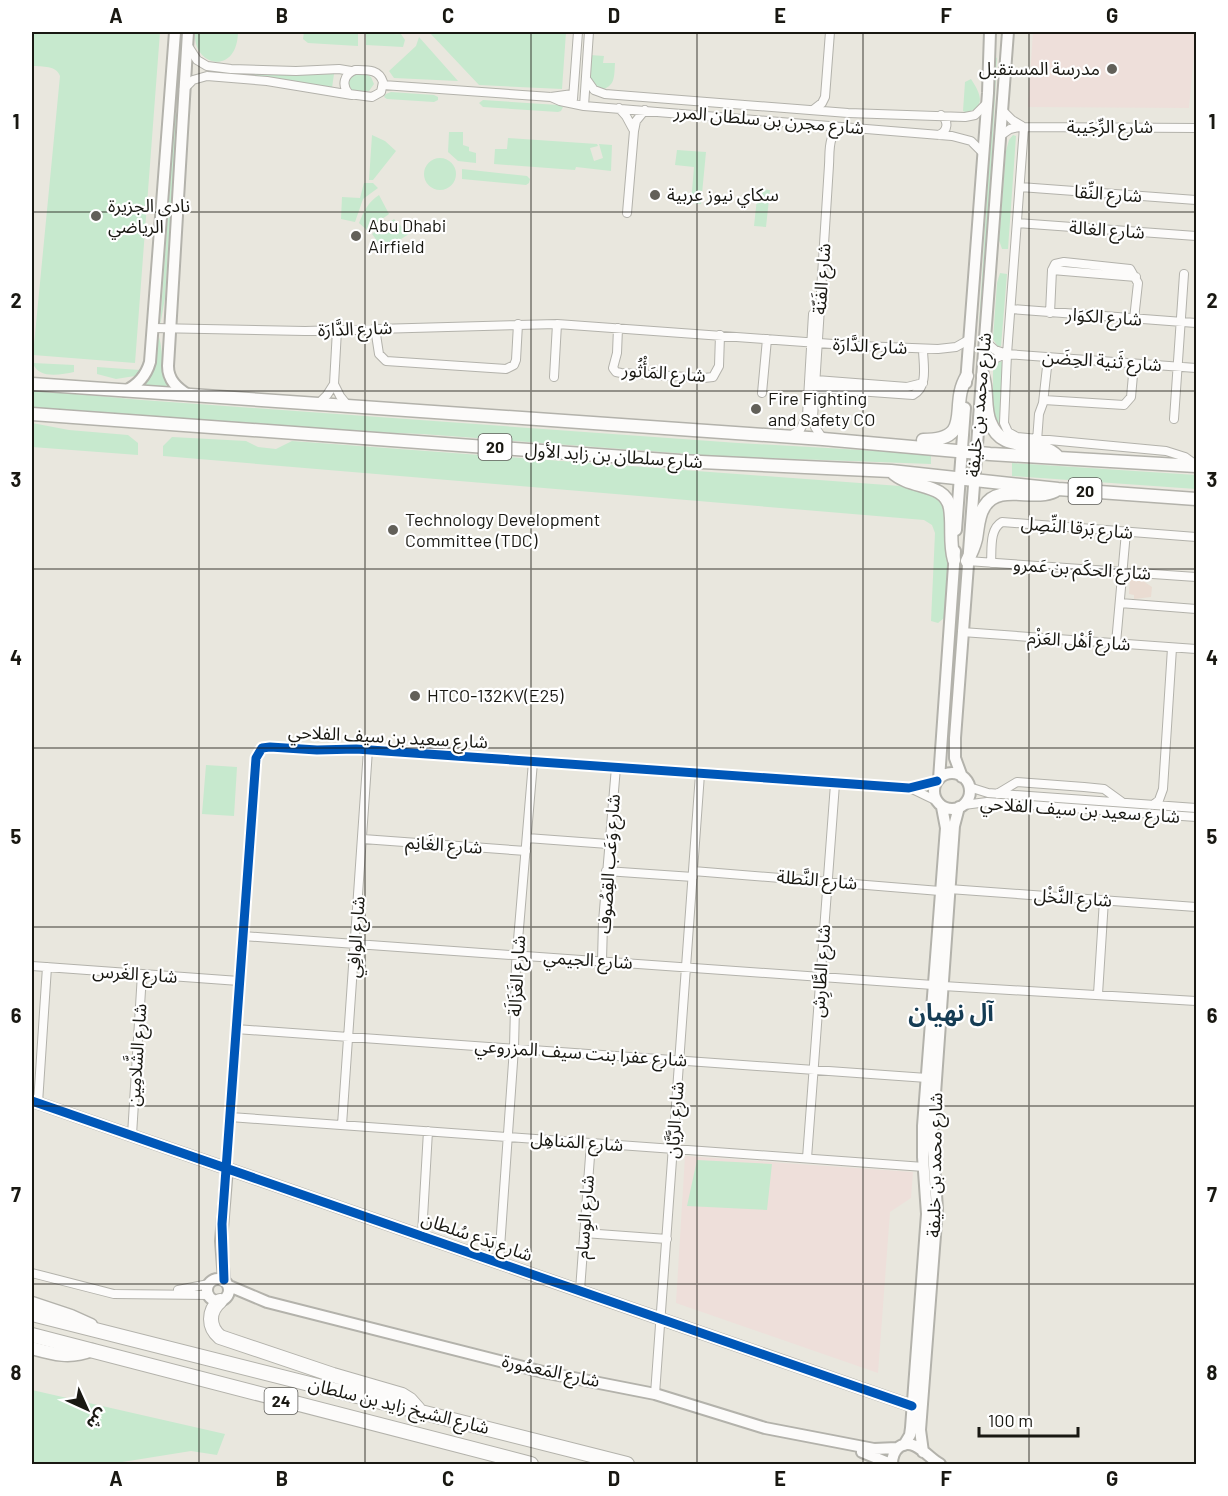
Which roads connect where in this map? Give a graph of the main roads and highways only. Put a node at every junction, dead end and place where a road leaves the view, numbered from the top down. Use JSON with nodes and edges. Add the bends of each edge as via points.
{"nodes":[{"id":1,"x":174,"y":32,"type":"edge"},
{"id":2,"x":188,"y":32,"type":"edge"},
{"id":3,"x":990,"y":32,"type":"edge"},
{"id":4,"x":1008,"y":32,"type":"edge"},
{"id":5,"x":169,"y":109,"type":"junction"},
{"id":6,"x":183,"y":109,"type":"junction"},
{"id":7,"x":983,"y":372,"type":"junction"},
{"id":8,"x":967,"y":376,"type":"junction"},
{"id":9,"x":32,"y":384,"type":"edge"},
{"id":10,"x":124,"y":391,"type":"junction"},
{"id":11,"x":189,"y":395,"type":"junction"},
{"id":12,"x":32,"y":414,"type":"edge"},
{"id":13,"x":963,"y":424,"type":"junction"},
{"id":14,"x":979,"y":426,"type":"junction"},
{"id":15,"x":896,"y":446,"type":"junction"},
{"id":16,"x":961,"y":450,"type":"junction"},
{"id":17,"x":976,"y":452,"type":"junction"},
{"id":18,"x":1058,"y":457,"type":"junction"},
{"id":19,"x":1197,"y":465,"type":"edge"},
{"id":20,"x":891,"y":471,"type":"junction"},
{"id":21,"x":959,"y":478,"type":"junction"},
{"id":22,"x":973,"y":480,"type":"junction"},
{"id":23,"x":1058,"y":489,"type":"junction"},
{"id":24,"x":1197,"y":499,"type":"edge"},
{"id":25,"x":961,"y":561,"type":"junction"},
{"id":26,"x":962,"y":777,"type":"junction"},
{"id":27,"x":938,"y":780,"type":"junction"},
{"id":28,"x":940,"y":804,"type":"junction"},
{"id":29,"x":961,"y":806,"type":"junction"},
{"id":30,"x":945,"y":890,"type":"junction"},
{"id":31,"x":938,"y":985,"type":"junction"},
{"id":32,"x":34,"y":1102,"type":"edge"},
{"id":33,"x":227,"y":1168,"type":"junction"},
{"id":34,"x":219,"y":1282,"type":"junction"},
{"id":35,"x":218,"y":1298,"type":"junction"},
{"id":36,"x":267,"y":1302,"type":"junction"},
{"id":37,"x":32,"y":1303,"type":"edge"},
{"id":38,"x":32,"y":1314,"type":"edge"},
{"id":39,"x":99,"y":1330,"type":"junction"},
{"id":40,"x":32,"y":1335,"type":"edge"},
{"id":41,"x":32,"y":1348,"type":"edge"},
{"id":42,"x":92,"y":1350,"type":"junction"},
{"id":43,"x":912,"y":1406,"type":"junction"},
{"id":44,"x":420,"y":1411,"type":"junction"},
{"id":45,"x":834,"y":1442,"type":"junction"},
{"id":46,"x":901,"y":1446,"type":"junction"},
{"id":47,"x":924,"y":1457,"type":"edge"},
{"id":48,"x":531,"y":1464,"type":"edge"},
{"id":49,"x":627,"y":1464,"type":"edge"},
{"id":50,"x":891,"y":1464,"type":"edge"},
{"id":51,"x":940,"y":1464,"type":"edge"}],
"edges":[{"from":1,"to":5,"type":"main road"},
{"from":2,"to":6,"type":"main road"},
{"from":3,"to":8,"type":"main road","name":"شارع محمد بن خليفة"},
{"from":4,"to":7,"type":"main road","name":"شارع محمد بن خليفة"},
{"from":5,"to":6,"type":"main road"},
{"from":5,"to":10,"type":"main road","via":[[148,368],[139,382]]},
{"from":6,"to":11,"type":"main road","via":[[168,372],[177,387]]},
{"from":7,"to":14,"type":"main road","name":"شارع محمد بن خليفة"},
{"from":7,"to":18,"type":"main road","via":[[987,415],[997,434],[1013,444],[1044,448]]},
{"from":8,"to":13,"type":"main road","name":"شارع محمد بن خليفة"},
{"from":8,"to":15,"type":"main road","via":[[951,434],[940,440],[908,441]]},
{"from":9,"to":10,"type":"main road","name":"شارع سلطان بن زايد الأول","number":"20"},
{"from":10,"to":11,"type":"main road","name":"شارع سلطان بن زايد الأول","number":"20"},
{"from":11,"to":15,"type":"main road","name":"شارع سلطان بن زايد الأول","number":"20"},
{"from":12,"to":20,"type":"main road","name":"شارع سلطان بن زايد الأول","number":"20","via":[[680,461]]},
{"from":13,"to":14,"type":"main road","via":[[969,430]]},
{"from":13,"to":16,"type":"main road","name":"شارع محمد بن خليفة"},
{"from":14,"to":17,"type":"main road","name":"شارع محمد بن خليفة"},
{"from":15,"to":16,"type":"main road","name":"شارع سلطان بن زايد الأول","number":"20"},
{"from":16,"to":17,"type":"main road","name":"شارع سلطان بن زايد الأول","number":"20"},
{"from":16,"to":21,"type":"main road","name":"شارع محمد بن خليفة"},
{"from":17,"to":18,"type":"main road","name":"شارع سلطان بن زايد الأول","number":"20"},
{"from":17,"to":22,"type":"main road","name":"شارع محمد بن خليفة"},
{"from":18,"to":19,"type":"main road","name":"شارع سلطان بن زايد الأول","number":"20"},
{"from":20,"to":21,"type":"main road","name":"شارع سلطان بن زايد الأول","number":"20"},
{"from":20,"to":25,"type":"main road","via":[[905,482],[944,496],[949,506],[951,545]]},
{"from":21,"to":22,"type":"main road","name":"شارع سلطان بن زايد الأول","number":"20"},
{"from":21,"to":25,"type":"main road","name":"شارع محمد بن خليفة"},
{"from":22,"to":23,"type":"main road","name":"شارع سلطان بن زايد الأول","number":"20"},
{"from":22,"to":25,"type":"main road","name":"شارع محمد بن خليفة"},
{"from":23,"to":24,"type":"main road","name":"شارع سلطان بن زايد الأول","number":"20"},
{"from":23,"to":25,"type":"main road","via":[[1042,495],[999,495],[988,501],[981,512],[974,544]]},
{"from":25,"to":26,"type":"main road","name":"شارع محمد بن خليفة","via":[[962,632],[954,751]]},
{"from":25,"to":27,"type":"main road","name":"شارع محمد بن خليفة"},
{"from":26,"to":27,"type":"main road","via":[[948,774]]},
{"from":26,"to":29,"type":"main road","via":[[969,786],[968,800]]},
{"from":27,"to":28,"type":"main road","via":[[934,791]]},
{"from":28,"to":29,"type":"main road","via":[[951,809]]},
{"from":28,"to":30,"type":"main road","name":"شارع محمد بن خليفة","via":[[946,828]]},
{"from":29,"to":30,"type":"main road","name":"شارع محمد بن خليفة","via":[[954,826]]},
{"from":30,"to":31,"type":"main road","name":"شارع محمد بن خليفة"},
{"from":31,"to":43,"type":"main road","name":"شارع محمد بن خليفة","via":[[923,1137],[927,1214]]},
{"from":31,"to":47,"type":"main road","name":"شارع محمد بن خليفة","via":[[932,1136],[937,1209],[921,1430]]},
{"from":32,"to":33,"type":"main road","name":"شارع بَدَع سُلطان"},
{"from":33,"to":34,"type":"main road","name":"شارع سعيد بن سيف الفلاحي"},
{"from":33,"to":43,"type":"main road","name":"شارع بَدَع سُلطان"},
{"from":34,"to":35,"type":"main road","via":[[228,1295]]},
{"from":34,"to":35,"type":"main road","via":[[207,1292]]},
{"from":34,"to":36,"type":"main road","name":"شارع المَعمُورة"},
{"from":35,"to":36,"type":"main road","name":"شارع المَعمُورة"},
{"from":35,"to":44,"type":"highway","via":[[211,1317],[220,1337],[402,1395]]},
{"from":36,"to":45,"type":"main road","name":"شارع المَعمُورة","via":[[543,1372],[656,1394],[765,1428]]},
{"from":37,"to":39,"type":"main road"},
{"from":38,"to":39,"type":"highway","name":"شارع الشيخ زايد بن سلطان","number":"24"},
{"from":39,"to":44,"type":"highway","name":"شارع الشيخ زايد بن سلطان","number":"24"},
{"from":40,"to":42,"type":"highway","name":"شارع الشيخ زايد بن سلطان","number":"24"},
{"from":41,"to":42,"type":"main road","via":[[65,1356]]},
{"from":42,"to":48,"type":"highway","name":"شارع الشيخ زايد بن سلطان","number":"24"},
{"from":43,"to":46,"type":"main road","name":"شارع محمد بن خليفة","via":[[910,1435]]},
{"from":44,"to":49,"type":"highway","name":"شارع الشيخ زايد بن سلطان","number":"24"},
{"from":45,"to":46,"type":"main road","name":"شارع المَعمُورة","via":[[874,1449]]},
{"from":45,"to":50,"type":"main road","name":"شارع المَعمُورة"},
{"from":46,"to":47,"type":"main road","name":"شارع المَعمُورة","via":[[918,1446]]},
{"from":46,"to":50,"type":"main road","name":"شارع محمد بن خليفة","via":[[893,1454]]},
{"from":47,"to":51,"type":"main road"}]}
